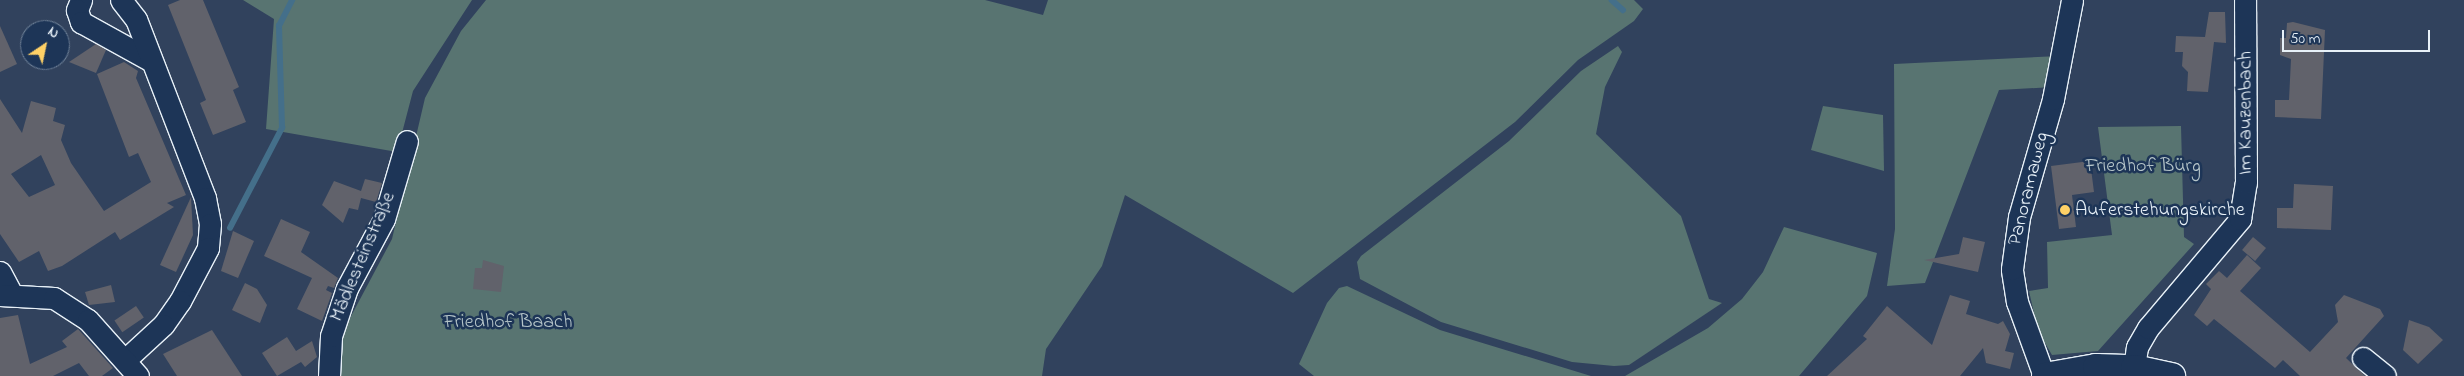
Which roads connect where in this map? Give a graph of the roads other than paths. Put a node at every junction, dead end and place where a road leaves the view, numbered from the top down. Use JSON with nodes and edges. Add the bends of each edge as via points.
{"nodes":[{"id":1,"x":81,"y":0,"type":"edge"},
{"id":2,"x":121,"y":0,"type":"edge"},
{"id":3,"x":2072,"y":0,"type":"edge"},
{"id":4,"x":2245,"y":0,"type":"edge"},
{"id":5,"x":148,"y":59,"type":"junction"},
{"id":6,"x":407,"y":141,"type":"dead end"},
{"id":7,"x":0,"y":272,"type":"edge"},
{"id":8,"x":5,"y":294,"type":"edge"},
{"id":9,"x":2363,"y":358,"type":"dead end"},
{"id":10,"x":132,"y":368,"type":"edge"},
{"id":11,"x":2134,"y":368,"type":"junction"},
{"id":12,"x":329,"y":376,"type":"edge"},
{"id":13,"x":2044,"y":376,"type":"edge"},
{"id":14,"x":2172,"y":376,"type":"edge"},
{"id":15,"x":2385,"y":376,"type":"edge"}],
"edges":[{"from":1,"to":5,"type":"street","via":[[77,10],[81,22]]},
{"from":2,"to":5,"type":"street","via":[[136,19]]},
{"from":3,"to":13,"type":"street","name":"Panoramaweg","via":[[2053,99],[2019,217],[2012,269],[2017,302]]},
{"from":4,"to":11,"type":"street","name":"Im Kauzenbach","via":[[2246,183],[2240,219],[2148,328],[2137,347]]},
{"from":5,"to":10,"type":"street","via":[[205,198],[208,248],[163,324]]},
{"from":6,"to":12,"type":"street","name":"Mädlesteinstraße","via":[[384,219],[344,296],[331,336]]},
{"from":7,"to":8,"type":"street"},
{"from":8,"to":10,"type":"street","via":[[54,298],[88,320]]},
{"from":9,"to":15,"type":"street"},
{"from":11,"to":13,"type":"street","via":[[2096,368]]},
{"from":11,"to":14,"type":"street"}]}
